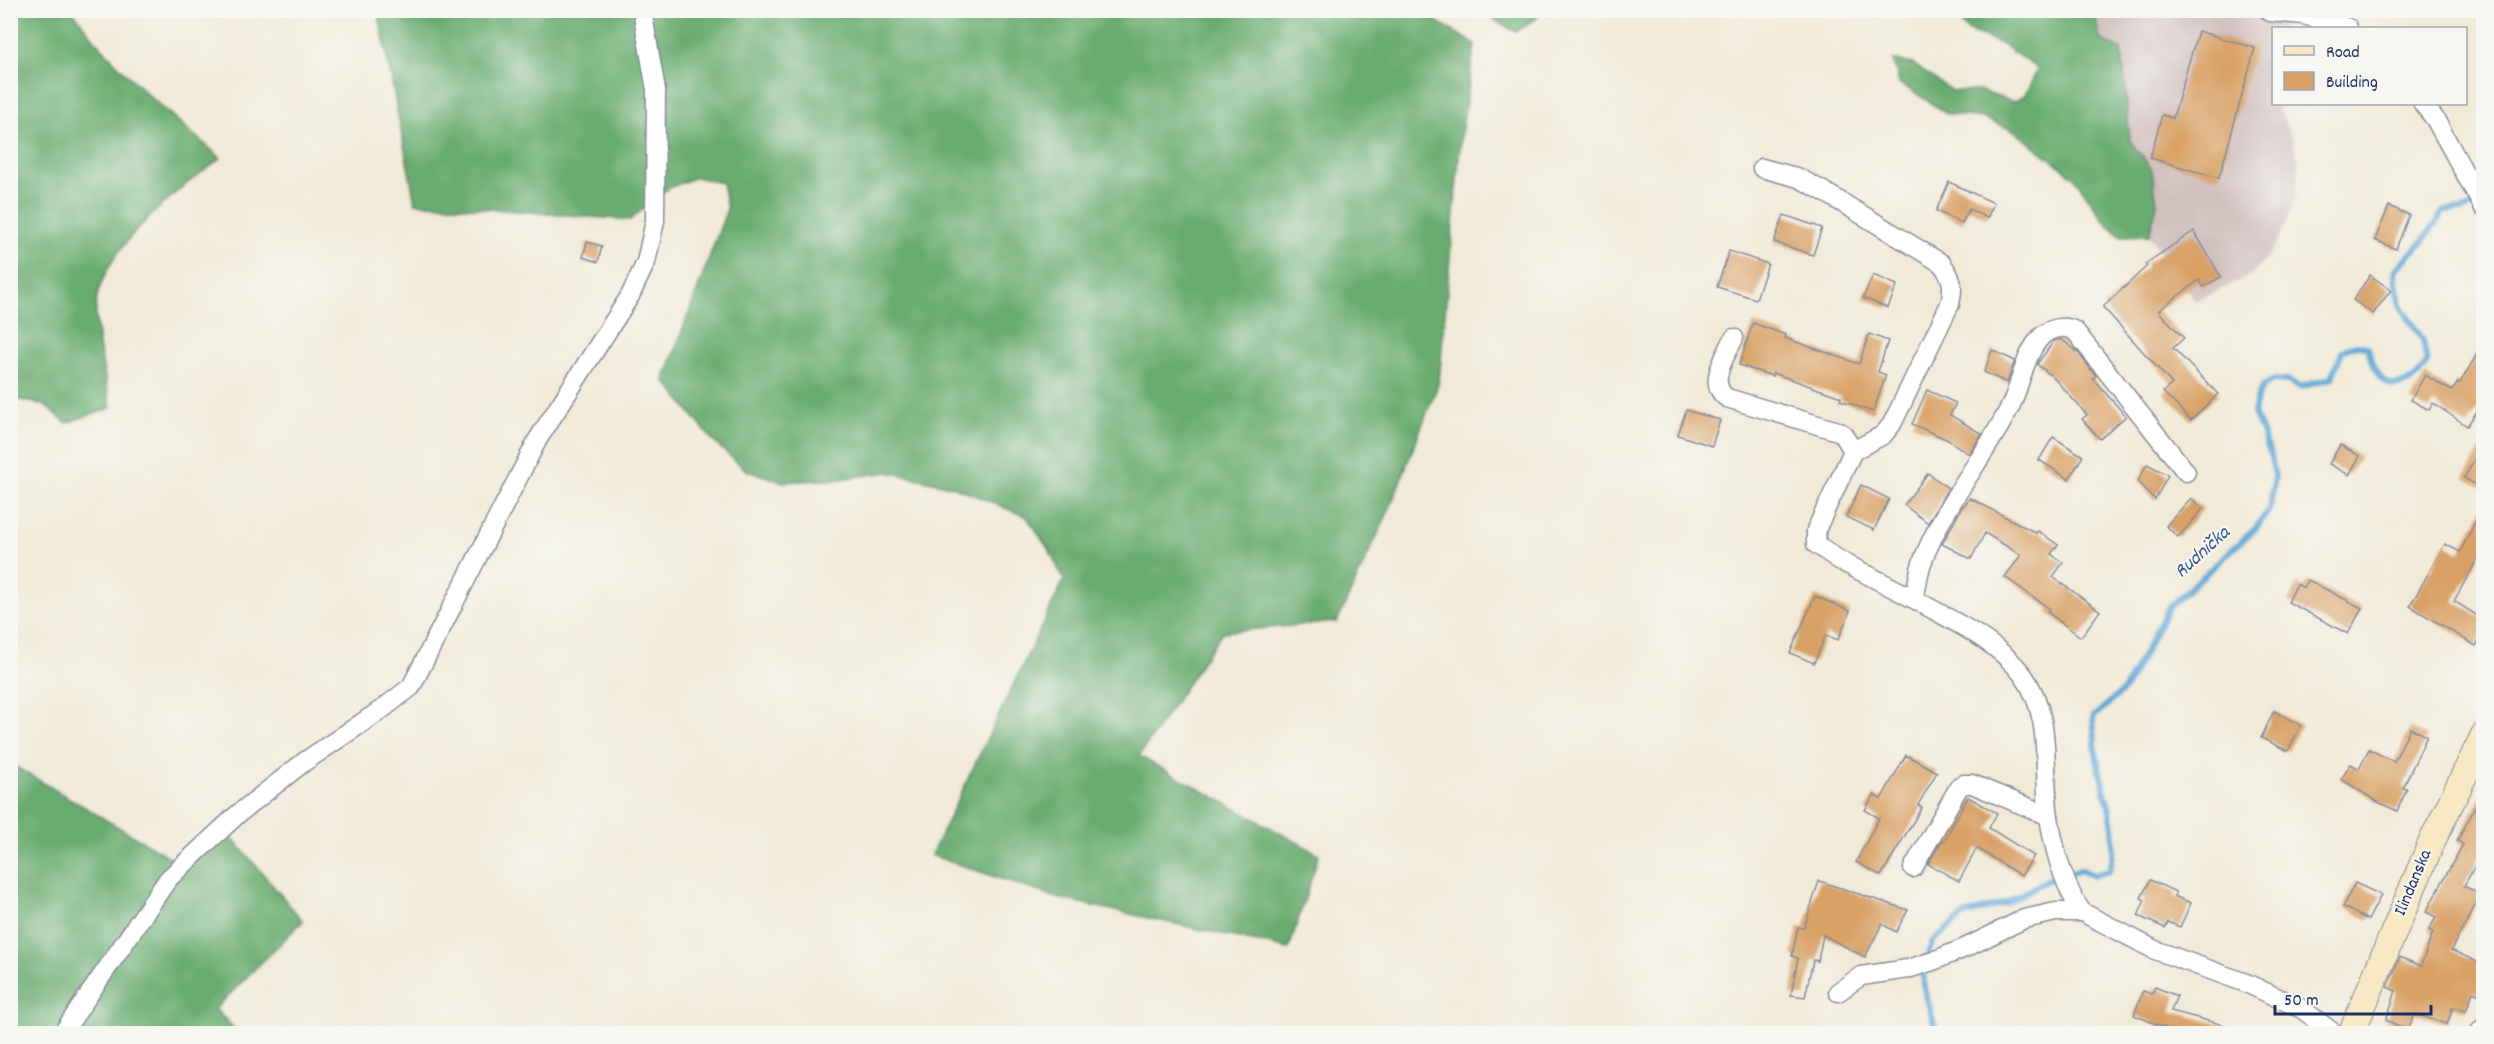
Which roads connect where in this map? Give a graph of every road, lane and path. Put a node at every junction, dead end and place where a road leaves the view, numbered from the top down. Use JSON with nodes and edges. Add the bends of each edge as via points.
{"nodes":[{"id":1,"x":642,"y":10,"type":"edge"},
{"id":2,"x":2270,"y":12,"type":"edge"},
{"id":3,"x":2345,"y":27,"type":"edge"},
{"id":4,"x":2424,"y":105,"type":"edge"},
{"id":5,"x":1762,"y":168,"type":"dead end"},
{"id":6,"x":2484,"y":208,"type":"edge"},
{"id":7,"x":1734,"y":338,"type":"dead end"},
{"id":8,"x":1853,"y":451,"type":"junction"},
{"id":9,"x":2186,"y":472,"type":"dead end"},
{"id":10,"x":1914,"y":599,"type":"junction"},
{"id":11,"x":2484,"y":735,"type":"edge"},
{"id":12,"x":2049,"y":816,"type":"junction"},
{"id":13,"x":1913,"y":868,"type":"dead end"},
{"id":14,"x":2082,"y":912,"type":"junction"},
{"id":15,"x":1838,"y":992,"type":"dead end"},
{"id":16,"x":2484,"y":1027,"type":"edge"},
{"id":17,"x":62,"y":1034,"type":"edge"},
{"id":18,"x":2335,"y":1034,"type":"edge"},
{"id":19,"x":2351,"y":1034,"type":"edge"},
{"id":20,"x":2478,"y":1034,"type":"edge"}],
"edges":[{"from":1,"to":17,"type":"street","via":[[656,90],[655,221],[646,262],[630,296],[538,439],[411,687],[304,762],[168,879]]},
{"from":2,"to":3,"type":"street","via":[[2304,15]]},
{"from":4,"to":6,"type":"street"},
{"from":5,"to":8,"type":"street","via":[[1799,178],[1824,191],[1941,263],[1951,276],[1950,304],[1892,424],[1883,435]]},
{"from":7,"to":8,"type":"street","via":[[1716,383],[1720,393],[1838,431]]},
{"from":8,"to":10,"type":"street","via":[[1816,530],[1816,544]]},
{"from":9,"to":10,"type":"street","via":[[2075,331],[2061,327],[2048,332],[2037,343],[2011,406],[1926,553]]},
{"from":10,"to":12,"type":"street","via":[[1989,642],[2023,675],[2044,723]]},
{"from":11,"to":19,"type":"street","name":"Ilindanska","via":[[2433,839]]},
{"from":12,"to":13,"type":"street","via":[[1964,784]]},
{"from":12,"to":14,"type":"street","via":[[2067,884]]},
{"from":14,"to":15,"type":"street","via":[[2056,912],[2024,919],[1934,961],[1861,976]]},
{"from":14,"to":18,"type":"street","via":[[2156,950],[2246,983],[2302,1009]]},
{"from":16,"to":20,"type":"street"}]}
